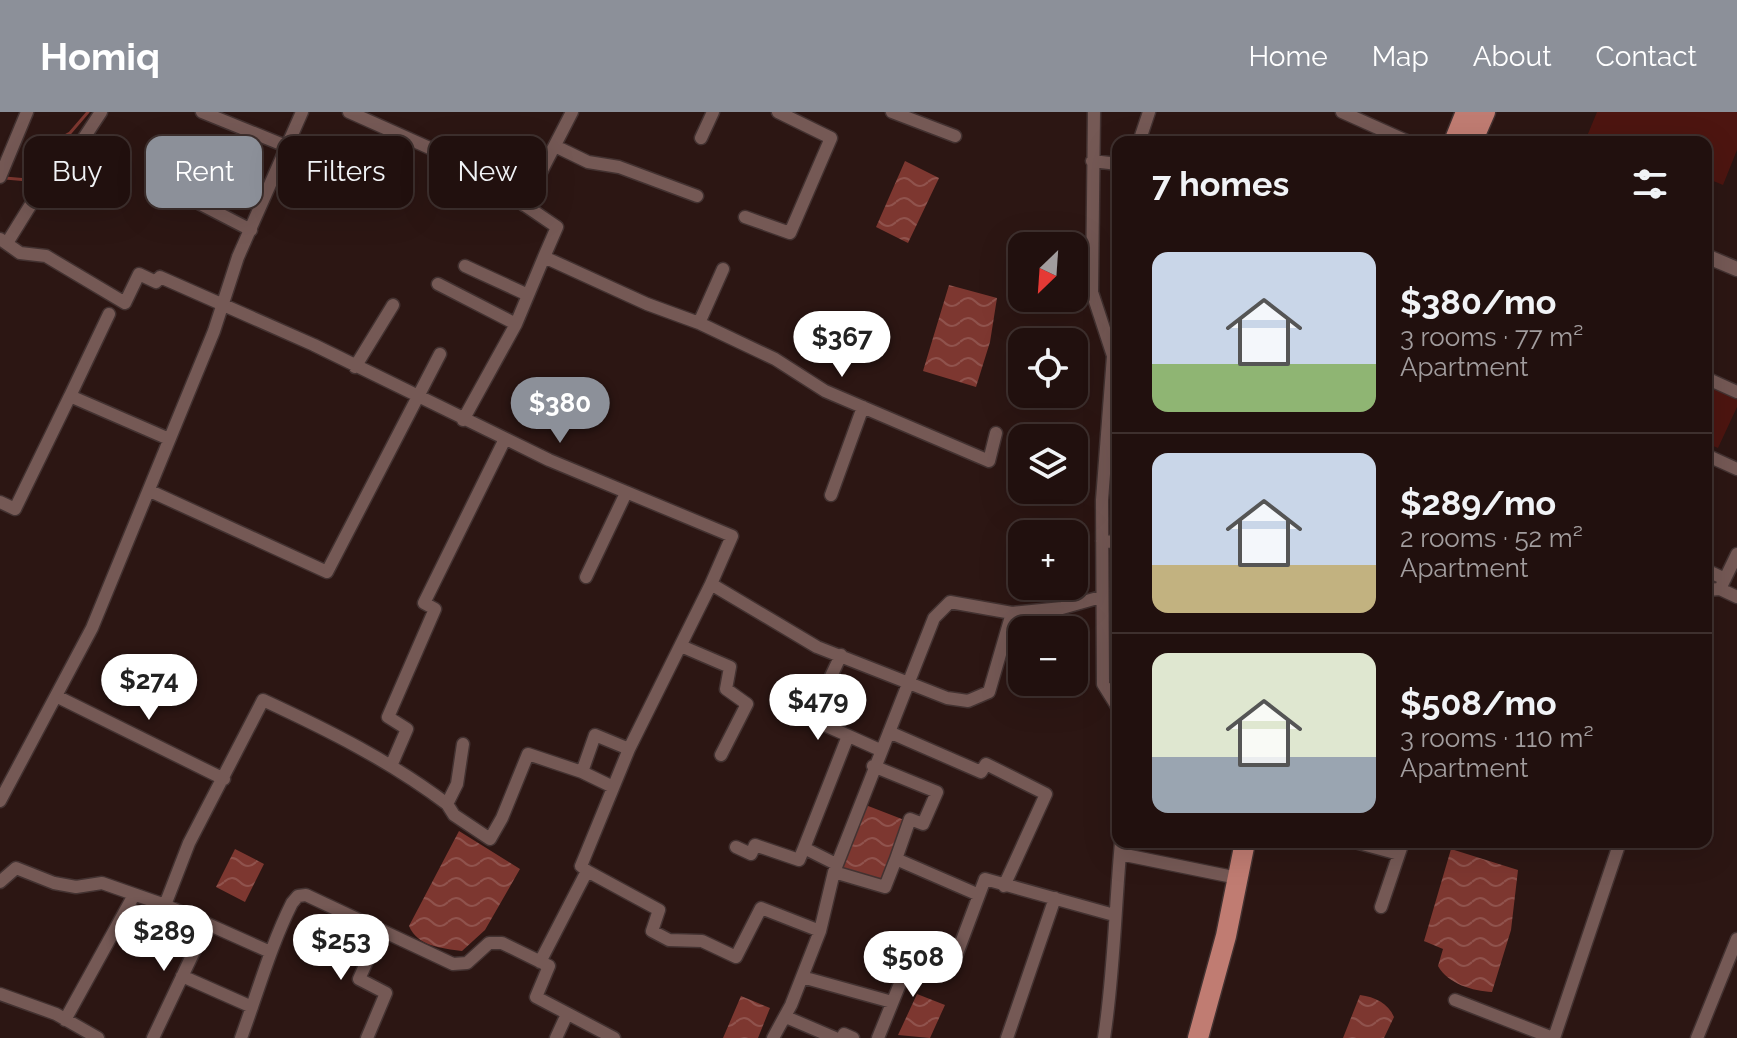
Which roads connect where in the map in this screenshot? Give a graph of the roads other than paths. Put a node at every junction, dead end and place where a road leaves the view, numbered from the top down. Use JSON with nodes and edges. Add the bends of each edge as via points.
{"nodes":[{"id":1,"x":27,"y":112,"type":"edge"},
{"id":2,"x":101,"y":112,"type":"edge"},
{"id":3,"x":202,"y":112,"type":"edge"},
{"id":4,"x":302,"y":112,"type":"edge"},
{"id":5,"x":349,"y":112,"type":"edge"},
{"id":6,"x":572,"y":112,"type":"edge"},
{"id":7,"x":713,"y":112,"type":"edge"},
{"id":8,"x":778,"y":112,"type":"edge"},
{"id":9,"x":892,"y":112,"type":"edge"},
{"id":10,"x":1094,"y":112,"type":"edge"},
{"id":11,"x":1149,"y":112,"type":"edge"},
{"id":12,"x":1342,"y":112,"type":"edge"},
{"id":13,"x":1466,"y":112,"type":"edge"},
{"id":14,"x":1485,"y":112,"type":"edge"},
{"id":15,"x":291,"y":136,"type":"edge"},
{"id":16,"x":955,"y":136,"type":"dead end"},
{"id":17,"x":1141,"y":136,"type":"edge"},
{"id":18,"x":1396,"y":136,"type":"edge"},
{"id":19,"x":1456,"y":136,"type":"edge"},
{"id":20,"x":1475,"y":136,"type":"edge"},
{"id":21,"x":701,"y":138,"type":"dead end"},
{"id":22,"x":278,"y":143,"type":"edge"},
{"id":23,"x":557,"y":147,"type":"junction"},
{"id":24,"x":429,"y":148,"type":"edge"},
{"id":25,"x":1092,"y":161,"type":"junction"},
{"id":26,"x":1112,"y":163,"type":"edge"},
{"id":27,"x":278,"y":165,"type":"edge"},
{"id":28,"x":546,"y":166,"type":"edge"},
{"id":29,"x":0,"y":177,"type":"edge"},
{"id":30,"x":697,"y":196,"type":"dead end"},
{"id":31,"x":208,"y":208,"type":"edge"},
{"id":32,"x":528,"y":208,"type":"edge"},
{"id":33,"x":745,"y":217,"type":"dead end"},
{"id":34,"x":251,"y":230,"type":"junction"},
{"id":35,"x":3,"y":241,"type":"edge"},
{"id":36,"x":544,"y":257,"type":"junction"},
{"id":37,"x":1712,"y":259,"type":"edge"},
{"id":38,"x":465,"y":266,"type":"dead end"},
{"id":39,"x":723,"y":269,"type":"dead end"},
{"id":40,"x":1737,"y":269,"type":"edge"},
{"id":41,"x":438,"y":284,"type":"dead end"},
{"id":42,"x":528,"y":295,"type":"junction"},
{"id":43,"x":222,"y":304,"type":"junction"},
{"id":44,"x":393,"y":305,"type":"dead end"},
{"id":45,"x":109,"y":314,"type":"dead end"},
{"id":46,"x":699,"y":323,"type":"junction"},
{"id":47,"x":516,"y":324,"type":"junction"},
{"id":48,"x":1112,"y":353,"type":"edge"},
{"id":49,"x":440,"y":354,"type":"dead end"},
{"id":50,"x":355,"y":367,"type":"junction"},
{"id":51,"x":1112,"y":369,"type":"edge"},
{"id":52,"x":1712,"y":381,"type":"edge"},
{"id":53,"x":1737,"y":392,"type":"edge"},
{"id":54,"x":70,"y":396,"type":"junction"},
{"id":55,"x":417,"y":398,"type":"junction"},
{"id":56,"x":863,"y":407,"type":"junction"},
{"id":57,"x":463,"y":420,"type":"junction"},
{"id":58,"x":996,"y":433,"type":"dead end"},
{"id":59,"x":169,"y":439,"type":"junction"},
{"id":60,"x":505,"y":439,"type":"junction"},
{"id":61,"x":1712,"y":458,"type":"edge"},
{"id":62,"x":1737,"y":469,"type":"edge"},
{"id":63,"x":1103,"y":484,"type":"junction"},
{"id":64,"x":1112,"y":485,"type":"edge"},
{"id":65,"x":150,"y":491,"type":"junction"},
{"id":66,"x":626,"y":493,"type":"junction"},
{"id":67,"x":831,"y":495,"type":"dead end"},
{"id":68,"x":0,"y":502,"type":"edge"},
{"id":69,"x":1102,"y":541,"type":"junction"},
{"id":70,"x":1112,"y":542,"type":"edge"},
{"id":71,"x":1737,"y":554,"type":"edge"},
{"id":72,"x":1712,"y":575,"type":"edge"},
{"id":73,"x":586,"y":577,"type":"dead end"},
{"id":74,"x":711,"y":584,"type":"junction"},
{"id":75,"x":1723,"y":584,"type":"junction"},
{"id":76,"x":1712,"y":588,"type":"edge"},
{"id":77,"x":1101,"y":597,"type":"junction"},
{"id":78,"x":1737,"y":597,"type":"edge"},
{"id":79,"x":1012,"y":613,"type":"junction"},
{"id":80,"x":1104,"y":645,"type":"junction"},
{"id":81,"x":681,"y":646,"type":"junction"},
{"id":82,"x":1112,"y":646,"type":"edge"},
{"id":83,"x":841,"y":655,"type":"junction"},
{"id":84,"x":910,"y":682,"type":"junction"},
{"id":85,"x":58,"y":697,"type":"junction"},
{"id":86,"x":1112,"y":698,"type":"edge"},
{"id":87,"x":889,"y":732,"type":"junction"},
{"id":88,"x":848,"y":736,"type":"junction"},
{"id":89,"x":463,"y":744,"type":"dead end"},
{"id":90,"x":629,"y":749,"type":"junction"},
{"id":91,"x":880,"y":750,"type":"junction"},
{"id":92,"x":721,"y":755,"type":"dead end"},
{"id":93,"x":391,"y":766,"type":"junction"},
{"id":94,"x":873,"y":766,"type":"junction"},
{"id":95,"x":582,"y":772,"type":"junction"},
{"id":96,"x":224,"y":779,"type":"junction"},
{"id":97,"x":613,"y":787,"type":"junction"},
{"id":98,"x":0,"y":801,"type":"edge"},
{"id":99,"x":447,"y":804,"type":"junction"},
{"id":100,"x":736,"y":847,"type":"dead end"},
{"id":101,"x":804,"y":848,"type":"junction"},
{"id":102,"x":1121,"y":848,"type":"edge"},
{"id":103,"x":1244,"y":848,"type":"edge"},
{"id":104,"x":1257,"y":848,"type":"edge"},
{"id":105,"x":1401,"y":848,"type":"edge"},
{"id":106,"x":1618,"y":848,"type":"edge"},
{"id":107,"x":896,"y":859,"type":"junction"},
{"id":108,"x":835,"y":868,"type":"junction"},
{"id":109,"x":587,"y":871,"type":"junction"},
{"id":110,"x":1238,"y":878,"type":"junction"},
{"id":111,"x":0,"y":882,"type":"edge"},
{"id":112,"x":1004,"y":886,"type":"junction"},
{"id":113,"x":134,"y":895,"type":"junction"},
{"id":114,"x":979,"y":895,"type":"junction"},
{"id":115,"x":1055,"y":898,"type":"junction"},
{"id":116,"x":165,"y":905,"type":"junction"},
{"id":117,"x":1381,"y":907,"type":"dead end"},
{"id":118,"x":1114,"y":915,"type":"junction"},
{"id":119,"x":207,"y":924,"type":"junction"},
{"id":120,"x":820,"y":931,"type":"junction"},
{"id":121,"x":380,"y":932,"type":"junction"},
{"id":122,"x":1737,"y":939,"type":"edge"},
{"id":123,"x":268,"y":951,"type":"junction"},
{"id":124,"x":540,"y":962,"type":"junction"},
{"id":125,"x":182,"y":976,"type":"junction"},
{"id":126,"x":802,"y":977,"type":"junction"},
{"id":127,"x":0,"y":994,"type":"edge"},
{"id":128,"x":1455,"y":1000,"type":"dead end"},
{"id":129,"x":892,"y":1002,"type":"junction"},
{"id":130,"x":252,"y":1007,"type":"junction"},
{"id":131,"x":567,"y":1014,"type":"junction"},
{"id":132,"x":786,"y":1017,"type":"junction"},
{"id":133,"x":65,"y":1020,"type":"junction"},
{"id":134,"x":92,"y":1037,"type":"edge"},
{"id":135,"x":1108,"y":1037,"type":"edge"},
{"id":136,"x":153,"y":1038,"type":"edge"},
{"id":137,"x":241,"y":1038,"type":"edge"},
{"id":138,"x":367,"y":1038,"type":"edge"},
{"id":139,"x":556,"y":1038,"type":"edge"},
{"id":140,"x":614,"y":1038,"type":"edge"},
{"id":141,"x":773,"y":1038,"type":"edge"},
{"id":142,"x":835,"y":1038,"type":"edge"},
{"id":143,"x":842,"y":1038,"type":"edge"},
{"id":144,"x":853,"y":1038,"type":"edge"},
{"id":145,"x":878,"y":1038,"type":"edge"},
{"id":146,"x":1007,"y":1038,"type":"edge"},
{"id":147,"x":1198,"y":1038,"type":"edge"},
{"id":148,"x":1211,"y":1038,"type":"edge"},
{"id":149,"x":1553,"y":1038,"type":"edge"},
{"id":150,"x":1697,"y":1038,"type":"edge"}],
"edges":[{"from":1,"to":29,"type":"street"},
{"from":2,"to":35,"type":"street","via":[[72,156],[56,164]]},
{"from":3,"to":22,"type":"street"},
{"from":4,"to":15,"type":"street"},
{"from":5,"to":24,"type":"street"},
{"from":6,"to":23,"type":"street"},
{"from":7,"to":21,"type":"street"},
{"from":8,"to":33,"type":"street","via":[[831,138],[790,233]]},
{"from":9,"to":16,"type":"street"},
{"from":10,"to":25,"type":"street"},
{"from":11,"to":17,"type":"street"},
{"from":12,"to":18,"type":"street"},
{"from":13,"to":19,"type":"highway"},
{"from":14,"to":20,"type":"highway"},
{"from":23,"to":28,"type":"street"},
{"from":23,"to":30,"type":"street"},
{"from":25,"to":26,"type":"street"},
{"from":25,"to":48,"type":"street","via":[[1092,292]]},
{"from":27,"to":34,"type":"street"},
{"from":31,"to":34,"type":"street"},
{"from":32,"to":36,"type":"street","via":[[557,227]]},
{"from":34,"to":43,"type":"street"},
{"from":35,"to":43,"type":"street","via":[[20,253],[46,256],[125,303],[139,274],[156,282],[160,277]]},
{"from":36,"to":42,"type":"street"},
{"from":36,"to":46,"type":"street"},
{"from":37,"to":40,"type":"street"},
{"from":38,"to":42,"type":"street"},
{"from":39,"to":46,"type":"street"},
{"from":41,"to":47,"type":"street"},
{"from":42,"to":47,"type":"street"},
{"from":43,"to":50,"type":"street"},
{"from":43,"to":59,"type":"street"},
{"from":44,"to":50,"type":"street"},
{"from":45,"to":54,"type":"street"},
{"from":46,"to":56,"type":"street"},
{"from":47,"to":57,"type":"street"},
{"from":49,"to":55,"type":"street"},
{"from":50,"to":55,"type":"street"},
{"from":51,"to":63,"type":"street"},
{"from":52,"to":53,"type":"street"},
{"from":54,"to":59,"type":"street"},
{"from":54,"to":68,"type":"street","via":[[15,509]]},
{"from":55,"to":57,"type":"street"},
{"from":55,"to":65,"type":"street","via":[[327,572]]},
{"from":56,"to":58,"type":"street","via":[[989,461]]},
{"from":56,"to":67,"type":"street"},
{"from":57,"to":60,"type":"street"},
{"from":59,"to":65,"type":"street"},
{"from":60,"to":66,"type":"street"},
{"from":60,"to":93,"type":"street","via":[[424,603],[435,609],[388,717],[407,729]]},
{"from":61,"to":62,"type":"street"},
{"from":63,"to":64,"type":"street"},
{"from":63,"to":69,"type":"street"},
{"from":65,"to":85,"type":"street"},
{"from":66,"to":73,"type":"street"},
{"from":66,"to":74,"type":"street","via":[[732,536]]},
{"from":69,"to":70,"type":"street"},
{"from":69,"to":77,"type":"street"},
{"from":71,"to":75,"type":"street"},
{"from":72,"to":75,"type":"street"},
{"from":74,"to":81,"type":"street"},
{"from":74,"to":83,"type":"street","via":[[817,647]]},
{"from":75,"to":76,"type":"street"},
{"from":75,"to":78,"type":"street"},
{"from":77,"to":79,"type":"street"},
{"from":77,"to":80,"type":"street"},
{"from":79,"to":84,"type":"street","via":[[950,602],[934,618]]},
{"from":79,"to":84,"type":"street","via":[[989,692],[968,701]]},
{"from":80,"to":82,"type":"street"},
{"from":80,"to":86,"type":"street","via":[[1103,684]]},
{"from":81,"to":90,"type":"street"},
{"from":81,"to":92,"type":"street","via":[[730,667],[726,689],[747,704]]},
{"from":83,"to":84,"type":"street"},
{"from":83,"to":88,"type":"street","via":[[811,719]]},
{"from":84,"to":87,"type":"street"},
{"from":85,"to":96,"type":"street"},
{"from":85,"to":98,"type":"street"},
{"from":87,"to":91,"type":"street"},
{"from":87,"to":112,"type":"street","via":[[981,772],[986,764],[1046,794]]},
{"from":88,"to":91,"type":"street"},
{"from":88,"to":101,"type":"street"},
{"from":89,"to":99,"type":"street","via":[[457,784]]},
{"from":90,"to":95,"type":"street","via":[[595,735]]},
{"from":90,"to":97,"type":"street"},
{"from":91,"to":94,"type":"street"},
{"from":93,"to":96,"type":"street","via":[[263,700]]},
{"from":93,"to":99,"type":"street"},
{"from":94,"to":107,"type":"street","via":[[937,792],[923,824],[910,819]]},
{"from":94,"to":108,"type":"street"},
{"from":95,"to":97,"type":"street"},
{"from":95,"to":99,"type":"street","via":[[528,754],[490,839],[454,815]]},
{"from":96,"to":116,"type":"street","via":[[189,843]]},
{"from":97,"to":109,"type":"street","via":[[581,866]]},
{"from":100,"to":101,"type":"street","via":[[751,854],[755,845],[799,860]]},
{"from":101,"to":108,"type":"street"},
{"from":102,"to":110,"type":"street"},
{"from":102,"to":118,"type":"street"},
{"from":103,"to":110,"type":"highway"},
{"from":104,"to":148,"type":"highway","via":[[1237,949]]},
{"from":105,"to":117,"type":"street"},
{"from":106,"to":149,"type":"street"},
{"from":107,"to":108,"type":"street","via":[[885,887]]},
{"from":107,"to":114,"type":"street"},
{"from":108,"to":120,"type":"street"},
{"from":109,"to":120,"type":"street","via":[[659,910],[652,931],[669,940],[702,941],[736,957],[761,908]]},
{"from":109,"to":124,"type":"street"},
{"from":110,"to":147,"type":"highway"},
{"from":111,"to":113,"type":"street","via":[[16,868],[54,883],[102,883]]},
{"from":112,"to":114,"type":"street","via":[[985,879]]},
{"from":112,"to":115,"type":"street"},
{"from":113,"to":116,"type":"street"},
{"from":113,"to":133,"type":"street"},
{"from":114,"to":129,"type":"street","via":[[952,967],[912,954]]},
{"from":115,"to":118,"type":"street"},
{"from":115,"to":146,"type":"street"},
{"from":116,"to":119,"type":"street"},
{"from":118,"to":135,"type":"street"},
{"from":119,"to":123,"type":"street"},
{"from":119,"to":125,"type":"street"},
{"from":120,"to":126,"type":"street"},
{"from":121,"to":123,"type":"street","via":[[306,895],[298,896]]},
{"from":121,"to":124,"type":"street","via":[[453,964],[467,963],[489,943],[502,943]]},
{"from":121,"to":138,"type":"street","via":[[359,979],[386,993]]},
{"from":122,"to":150,"type":"street"},
{"from":123,"to":130,"type":"street"},
{"from":124,"to":131,"type":"street","via":[[549,966],[536,997]]},
{"from":125,"to":130,"type":"street"},
{"from":125,"to":136,"type":"street"},
{"from":126,"to":129,"type":"street"},
{"from":126,"to":132,"type":"street"},
{"from":127,"to":133,"type":"street"},
{"from":128,"to":149,"type":"street"},
{"from":129,"to":145,"type":"street"},
{"from":130,"to":137,"type":"street"},
{"from":131,"to":139,"type":"street"},
{"from":131,"to":140,"type":"street"},
{"from":132,"to":141,"type":"street"},
{"from":132,"to":142,"type":"street"},
{"from":133,"to":134,"type":"street"},
{"from":143,"to":144,"type":"street"}]}
